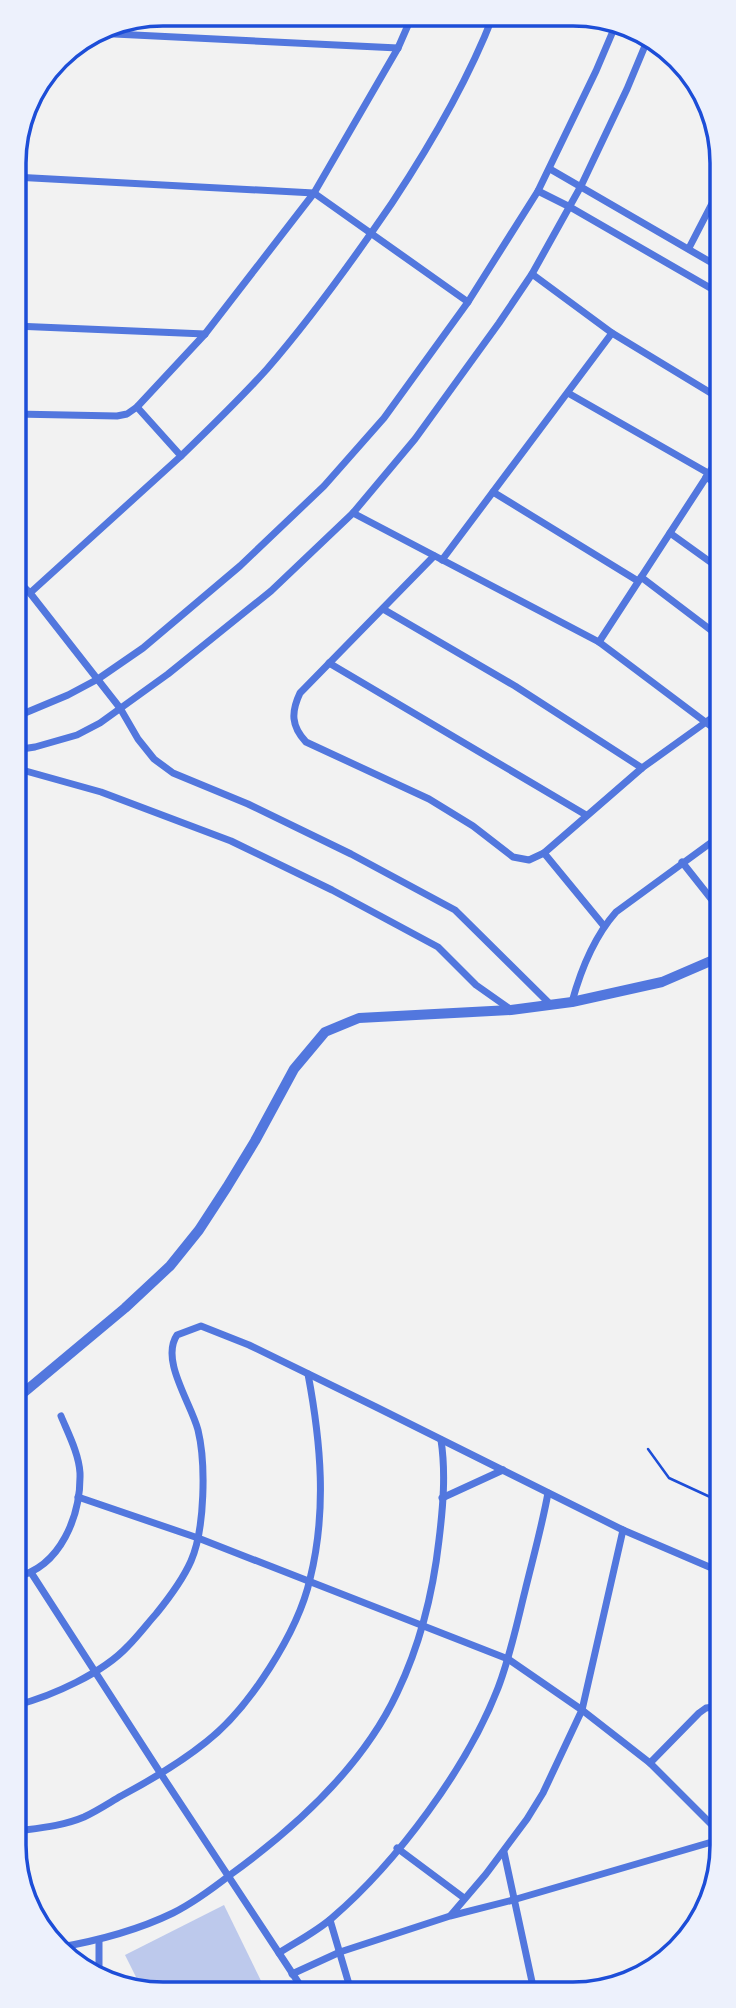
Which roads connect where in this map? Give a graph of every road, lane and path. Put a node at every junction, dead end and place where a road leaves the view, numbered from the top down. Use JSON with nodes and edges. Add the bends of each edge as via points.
{"nodes":[{"id":1,"x":408,"y":26,"type":"edge"},
{"id":2,"x":489,"y":26,"type":"edge"},
{"id":3,"x":612,"y":33,"type":"edge"},
{"id":4,"x":119,"y":34,"type":"edge"},
{"id":5,"x":645,"y":46,"type":"edge"},
{"id":6,"x":398,"y":48,"type":"junction"},
{"id":7,"x":550,"y":169,"type":"junction"},
{"id":8,"x":27,"y":178,"type":"edge"},
{"id":9,"x":581,"y":186,"type":"junction"},
{"id":10,"x":538,"y":191,"type":"junction"},
{"id":11,"x":314,"y":193,"type":"junction"},
{"id":12,"x":570,"y":207,"type":"junction"},
{"id":13,"x":710,"y":207,"type":"edge"},
{"id":14,"x":372,"y":233,"type":"junction"},
{"id":15,"x":689,"y":248,"type":"junction"},
{"id":16,"x":710,"y":261,"type":"edge"},
{"id":17,"x":532,"y":274,"type":"junction"},
{"id":18,"x":710,"y":288,"type":"edge"},
{"id":19,"x":468,"y":302,"type":"junction"},
{"id":20,"x":27,"y":327,"type":"edge"},
{"id":21,"x":612,"y":333,"type":"junction"},
{"id":22,"x":205,"y":334,"type":"junction"},
{"id":23,"x":710,"y":392,"type":"edge"},
{"id":24,"x":568,"y":393,"type":"junction"},
{"id":25,"x":137,"y":407,"type":"junction"},
{"id":26,"x":27,"y":414,"type":"edge"},
{"id":27,"x":181,"y":456,"type":"junction"},
{"id":28,"x":710,"y":471,"type":"edge"},
{"id":29,"x":707,"y":475,"type":"junction"},
{"id":30,"x":710,"y":477,"type":"edge"},
{"id":31,"x":493,"y":492,"type":"junction"},
{"id":32,"x":354,"y":513,"type":"junction"},
{"id":33,"x":670,"y":533,"type":"junction"},
{"id":34,"x":438,"y":558,"type":"junction"},
{"id":35,"x":710,"y":562,"type":"edge"},
{"id":36,"x":640,"y":579,"type":"junction"},
{"id":37,"x":27,"y":590,"type":"edge"},
{"id":38,"x":30,"y":593,"type":"junction"},
{"id":39,"x":383,"y":609,"type":"junction"},
{"id":40,"x":710,"y":627,"type":"edge"},
{"id":41,"x":599,"y":642,"type":"junction"},
{"id":42,"x":329,"y":663,"type":"junction"},
{"id":43,"x":98,"y":679,"type":"junction"},
{"id":44,"x":120,"y":708,"type":"junction"},
{"id":45,"x":27,"y":712,"type":"edge"},
{"id":46,"x":710,"y":718,"type":"edge"},
{"id":47,"x":705,"y":721,"type":"junction"},
{"id":48,"x":710,"y":725,"type":"edge"},
{"id":49,"x":27,"y":748,"type":"edge"},
{"id":50,"x":642,"y":768,"type":"junction"},
{"id":51,"x":27,"y":771,"type":"edge"},
{"id":52,"x":586,"y":815,"type":"junction"},
{"id":53,"x":710,"y":843,"type":"edge"},
{"id":54,"x":544,"y":853,"type":"junction"},
{"id":55,"x":682,"y":862,"type":"junction"},
{"id":56,"x":710,"y":897,"type":"edge"},
{"id":57,"x":604,"y":926,"type":"junction"},
{"id":58,"x":710,"y":962,"type":"edge"},
{"id":59,"x":572,"y":1002,"type":"junction"},
{"id":60,"x":550,"y":1004,"type":"junction"},
{"id":61,"x":511,"y":1010,"type":"junction"},
{"id":62,"x":308,"y":1374,"type":"junction"},
{"id":63,"x":26,"y":1390,"type":"edge"},
{"id":64,"x":61,"y":1416,"type":"dead end"},
{"id":65,"x":441,"y":1440,"type":"junction"},
{"id":66,"x":648,"y":1449,"type":"dead end"},
{"id":67,"x":503,"y":1470,"type":"junction"},
{"id":68,"x":548,"y":1493,"type":"junction"},
{"id":69,"x":78,"y":1497,"type":"junction"},
{"id":70,"x":709,"y":1497,"type":"edge"},
{"id":71,"x":442,"y":1498,"type":"junction"},
{"id":72,"x":623,"y":1530,"type":"junction"},
{"id":73,"x":198,"y":1538,"type":"junction"},
{"id":74,"x":709,"y":1567,"type":"edge"},
{"id":75,"x":32,"y":1573,"type":"junction"},
{"id":76,"x":26,"y":1574,"type":"edge"},
{"id":77,"x":310,"y":1582,"type":"junction"},
{"id":78,"x":422,"y":1625,"type":"junction"},
{"id":79,"x":508,"y":1659,"type":"junction"},
{"id":80,"x":95,"y":1671,"type":"junction"},
{"id":81,"x":26,"y":1702,"type":"edge"},
{"id":82,"x":709,"y":1708,"type":"edge"},
{"id":83,"x":582,"y":1710,"type":"junction"},
{"id":84,"x":650,"y":1763,"type":"junction"},
{"id":85,"x":161,"y":1774,"type":"junction"},
{"id":86,"x":709,"y":1824,"type":"edge"},
{"id":87,"x":26,"y":1830,"type":"edge"},
{"id":88,"x":709,"y":1841,"type":"edge"},
{"id":89,"x":397,"y":1848,"type":"junction"},
{"id":90,"x":504,"y":1852,"type":"junction"},
{"id":91,"x":228,"y":1877,"type":"junction"},
{"id":92,"x":464,"y":1898,"type":"junction"},
{"id":93,"x":513,"y":1900,"type":"junction"},
{"id":94,"x":450,"y":1916,"type":"junction"},
{"id":95,"x":330,"y":1920,"type":"junction"},
{"id":96,"x":99,"y":1941,"type":"junction"},
{"id":97,"x":70,"y":1946,"type":"edge"},
{"id":98,"x":340,"y":1952,"type":"junction"},
{"id":99,"x":278,"y":1953,"type":"junction"},
{"id":100,"x":99,"y":1965,"type":"edge"},
{"id":101,"x":292,"y":1974,"type":"junction"},
{"id":102,"x":298,"y":1982,"type":"edge"},
{"id":103,"x":348,"y":1982,"type":"edge"},
{"id":104,"x":532,"y":1982,"type":"edge"}],
"edges":[{"from":1,"to":6,"type":"street"},
{"from":2,"to":14,"type":"street","via":[[433,141]]},
{"from":3,"to":7,"type":"street"},
{"from":4,"to":6,"type":"street"},
{"from":5,"to":9,"type":"street"},
{"from":6,"to":11,"type":"street"},
{"from":7,"to":9,"type":"street"},
{"from":7,"to":10,"type":"street"},
{"from":8,"to":11,"type":"street"},
{"from":9,"to":12,"type":"street"},
{"from":9,"to":15,"type":"street"},
{"from":10,"to":12,"type":"street"},
{"from":10,"to":19,"type":"street"},
{"from":11,"to":14,"type":"street"},
{"from":11,"to":22,"type":"street"},
{"from":12,"to":17,"type":"street"},
{"from":12,"to":18,"type":"street"},
{"from":13,"to":15,"type":"street"},
{"from":14,"to":19,"type":"street"},
{"from":14,"to":27,"type":"street","via":[[267,369]]},
{"from":15,"to":16,"type":"street"},
{"from":17,"to":21,"type":"street"},
{"from":17,"to":32,"type":"street","via":[[415,439]]},
{"from":19,"to":43,"type":"street","via":[[384,418],[324,486],[240,566],[143,648]]},
{"from":20,"to":22,"type":"street"},
{"from":21,"to":23,"type":"street"},
{"from":21,"to":24,"type":"street"},
{"from":22,"to":25,"type":"street"},
{"from":24,"to":29,"type":"street"},
{"from":24,"to":31,"type":"street"},
{"from":25,"to":26,"type":"street","via":[[117,416]]},
{"from":25,"to":27,"type":"street"},
{"from":27,"to":38,"type":"street"},
{"from":28,"to":29,"type":"street"},
{"from":29,"to":30,"type":"street"},
{"from":29,"to":33,"type":"street"},
{"from":31,"to":34,"type":"street"},
{"from":31,"to":36,"type":"street"},
{"from":32,"to":34,"type":"street"},
{"from":32,"to":44,"type":"street","via":[[271,591]]},
{"from":33,"to":35,"type":"street"},
{"from":33,"to":36,"type":"street"},
{"from":34,"to":39,"type":"street"},
{"from":34,"to":41,"type":"street"},
{"from":36,"to":40,"type":"street"},
{"from":36,"to":41,"type":"street"},
{"from":37,"to":38,"type":"street"},
{"from":38,"to":43,"type":"street"},
{"from":39,"to":42,"type":"street"},
{"from":39,"to":50,"type":"street"},
{"from":41,"to":47,"type":"street"},
{"from":42,"to":52,"type":"street"},
{"from":42,"to":54,"type":"street","via":[[295,704],[295,728],[306,742],[429,799],[513,857],[529,860]]},
{"from":43,"to":44,"type":"street"},
{"from":43,"to":45,"type":"street"},
{"from":44,"to":49,"type":"street","via":[[78,736]]},
{"from":44,"to":60,"type":"street","via":[[138,739],[173,774],[248,804],[455,910]]},
{"from":46,"to":47,"type":"street"},
{"from":47,"to":48,"type":"street"},
{"from":47,"to":50,"type":"street"},
{"from":50,"to":52,"type":"street"},
{"from":51,"to":61,"type":"street","via":[[101,792],[231,841],[332,890],[438,947],[476,985]]},
{"from":52,"to":54,"type":"street"},
{"from":53,"to":55,"type":"street"},
{"from":54,"to":57,"type":"street"},
{"from":55,"to":56,"type":"street"},
{"from":55,"to":57,"type":"street"},
{"from":57,"to":59,"type":"street"},
{"from":58,"to":59,"type":"street","via":[[662,982]]},
{"from":59,"to":60,"type":"street"},
{"from":60,"to":61,"type":"street"},
{"from":61,"to":63,"type":"street","via":[[359,1018],[325,1032],[293,1069],[227,1187],[170,1266]]},
{"from":62,"to":65,"type":"street"},
{"from":62,"to":73,"type":"street","via":[[211,1328],[201,1326],[177,1335],[172,1358],[198,1430],[203,1488]]},
{"from":62,"to":77,"type":"street","via":[[317,1430],[321,1509]]},
{"from":64,"to":69,"type":"street","via":[[80,1471]]},
{"from":65,"to":67,"type":"street"},
{"from":65,"to":71,"type":"street"},
{"from":66,"to":70,"type":"path","via":[[669,1478]]},
{"from":67,"to":68,"type":"street"},
{"from":67,"to":71,"type":"street"},
{"from":68,"to":72,"type":"street"},
{"from":68,"to":79,"type":"street"},
{"from":69,"to":73,"type":"street"},
{"from":69,"to":75,"type":"street","via":[[73,1524],[54,1553]]},
{"from":71,"to":78,"type":"street","via":[[431,1598]]},
{"from":72,"to":74,"type":"street"},
{"from":72,"to":83,"type":"street"},
{"from":73,"to":77,"type":"street"},
{"from":73,"to":80,"type":"street","via":[[191,1561],[167,1600],[127,1648]]},
{"from":75,"to":76,"type":"street"},
{"from":75,"to":80,"type":"street"},
{"from":77,"to":78,"type":"street"},
{"from":77,"to":85,"type":"street","via":[[297,1618],[263,1678],[208,1741]]},
{"from":78,"to":79,"type":"street"},
{"from":78,"to":91,"type":"street","via":[[397,1694],[359,1754],[303,1816]]},
{"from":79,"to":83,"type":"street"},
{"from":79,"to":89,"type":"street","via":[[455,1773]]},
{"from":80,"to":81,"type":"street"},
{"from":80,"to":85,"type":"street"},
{"from":82,"to":84,"type":"street"},
{"from":83,"to":84,"type":"street"},
{"from":83,"to":90,"type":"street","via":[[543,1793]]},
{"from":84,"to":86,"type":"street"},
{"from":85,"to":87,"type":"street","via":[[83,1817]]},
{"from":85,"to":91,"type":"street"},
{"from":88,"to":93,"type":"street"},
{"from":89,"to":92,"type":"street"},
{"from":89,"to":95,"type":"street"},
{"from":90,"to":92,"type":"street"},
{"from":90,"to":93,"type":"street"},
{"from":91,"to":96,"type":"street","via":[[174,1912]]},
{"from":91,"to":99,"type":"street"},
{"from":92,"to":94,"type":"street"},
{"from":93,"to":94,"type":"street"},
{"from":93,"to":104,"type":"street"},
{"from":94,"to":98,"type":"street"},
{"from":95,"to":98,"type":"street"},
{"from":95,"to":99,"type":"street"},
{"from":96,"to":97,"type":"street"},
{"from":96,"to":100,"type":"street"},
{"from":98,"to":101,"type":"street"},
{"from":98,"to":103,"type":"street"},
{"from":99,"to":101,"type":"street"},
{"from":101,"to":102,"type":"street"}]}
